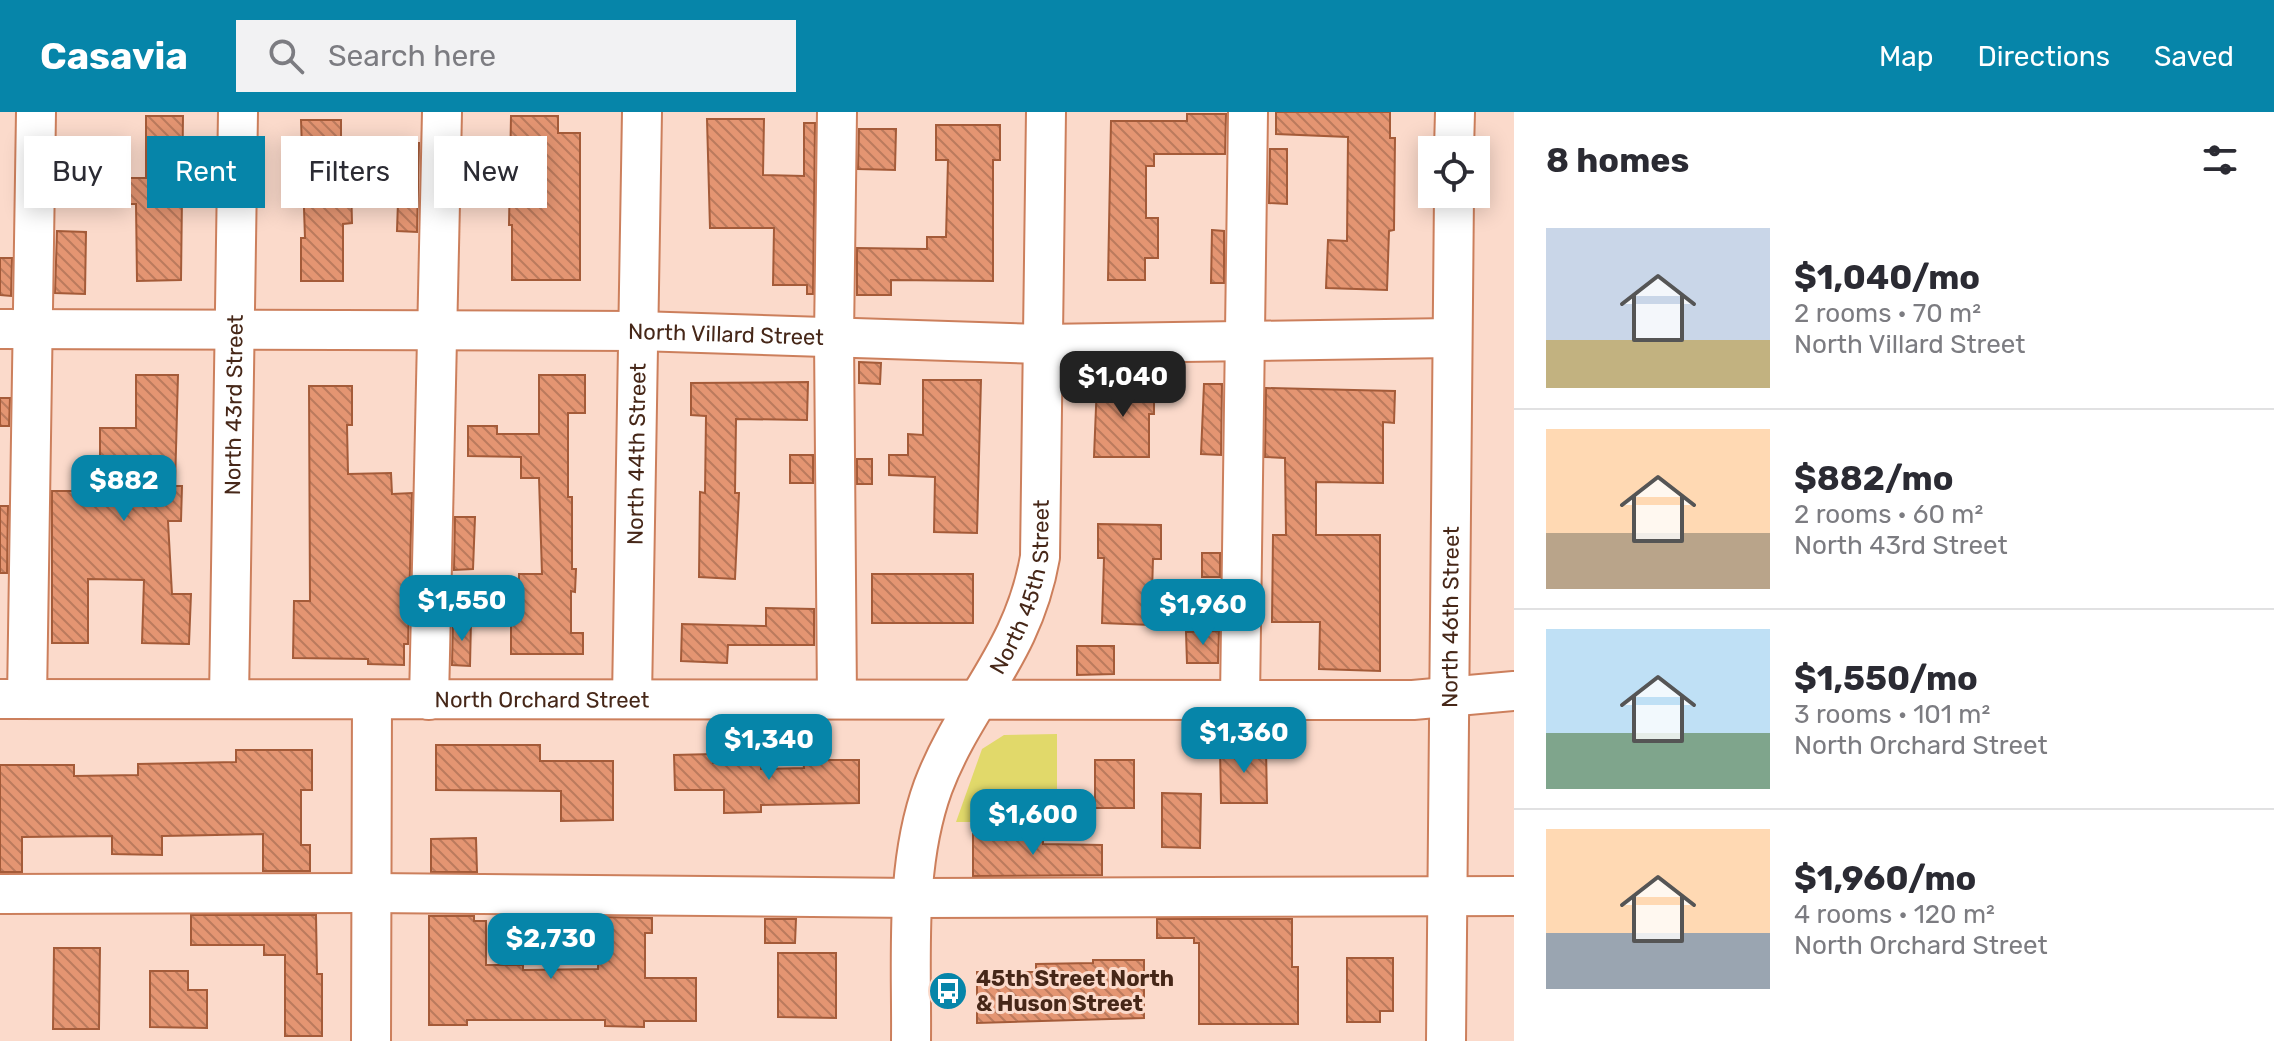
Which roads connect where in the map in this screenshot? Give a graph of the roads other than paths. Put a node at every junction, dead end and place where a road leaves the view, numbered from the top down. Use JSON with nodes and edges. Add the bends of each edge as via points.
{"nodes":[{"id":1,"x":36,"y":112,"type":"edge"},
{"id":2,"x":238,"y":112,"type":"edge"},
{"id":3,"x":442,"y":112,"type":"edge"},
{"id":4,"x":642,"y":112,"type":"edge"},
{"id":5,"x":837,"y":112,"type":"edge"},
{"id":6,"x":1046,"y":112,"type":"edge"},
{"id":7,"x":1248,"y":112,"type":"edge"},
{"id":8,"x":1455,"y":112,"type":"edge"},
{"id":9,"x":1454,"y":136,"type":"edge"},
{"id":10,"x":1454,"y":208,"type":"edge"},
{"id":11,"x":17,"y":329,"type":"edge"},
{"id":12,"x":234,"y":331,"type":"junction"},
{"id":13,"x":436,"y":331,"type":"junction"},
{"id":14,"x":638,"y":331,"type":"junction"},
{"id":15,"x":834,"y":337,"type":"junction"},
{"id":16,"x":1451,"y":338,"type":"junction"},
{"id":17,"x":1245,"y":341,"type":"junction"},
{"id":18,"x":1042,"y":344,"type":"junction"},
{"id":19,"x":1514,"y":691,"type":"edge"},
{"id":20,"x":1450,"y":697,"type":"junction"},
{"id":21,"x":632,"y":698,"type":"junction"},
{"id":22,"x":13,"y":699,"type":"edge"},
{"id":23,"x":229,"y":699,"type":"junction"},
{"id":24,"x":837,"y":699,"type":"junction"},
{"id":25,"x":1240,"y":699,"type":"junction"},
{"id":26,"x":429,"y":700,"type":"junction"},
{"id":27,"x":372,"y":701,"type":"junction"},
{"id":28,"x":980,"y":702,"type":"junction"},
{"id":29,"x":372,"y":893,"type":"junction"},
{"id":30,"x":0,"y":894,"type":"edge"},
{"id":31,"x":1446,"y":896,"type":"junction"},
{"id":32,"x":1514,"y":896,"type":"edge"},
{"id":33,"x":913,"y":898,"type":"junction"},
{"id":34,"x":371,"y":1041,"type":"edge"},
{"id":35,"x":911,"y":1041,"type":"edge"},
{"id":36,"x":1446,"y":1041,"type":"edge"}],
"edges":[{"from":1,"to":11,"type":"street"},
{"from":2,"to":12,"type":"street","name":"North 43rd Street"},
{"from":3,"to":13,"type":"street"},
{"from":4,"to":14,"type":"street","name":"North 44th Street"},
{"from":5,"to":15,"type":"street"},
{"from":6,"to":18,"type":"street","name":"North 45th Street"},
{"from":7,"to":17,"type":"street"},
{"from":8,"to":9,"type":"street"},
{"from":10,"to":16,"type":"street","name":"North 46th Street"},
{"from":11,"to":12,"type":"street","name":"North Villard Street"},
{"from":11,"to":22,"type":"street"},
{"from":12,"to":13,"type":"street","name":"North Villard Street"},
{"from":12,"to":23,"type":"street","name":"North 43rd Street"},
{"from":13,"to":14,"type":"street","name":"North Villard Street"},
{"from":13,"to":26,"type":"street"},
{"from":14,"to":15,"type":"street","name":"North Villard Street"},
{"from":14,"to":21,"type":"street","name":"North 44th Street"},
{"from":15,"to":18,"type":"street","name":"North Villard Street"},
{"from":15,"to":24,"type":"street"},
{"from":16,"to":17,"type":"street","name":"North Villard Street"},
{"from":16,"to":20,"type":"street","name":"North 46th Street"},
{"from":17,"to":18,"type":"street","name":"North Villard Street"},
{"from":17,"to":25,"type":"street"},
{"from":18,"to":28,"type":"street","name":"North 45th Street","via":[[1036,581],[1021,627]]},
{"from":19,"to":20,"type":"street","name":"North Orchard Street"},
{"from":20,"to":25,"type":"street","name":"North Orchard Street"},
{"from":20,"to":31,"type":"street","name":"North 46th Street"},
{"from":21,"to":24,"type":"street","name":"North Orchard Street"},
{"from":21,"to":26,"type":"street","name":"North Orchard Street"},
{"from":22,"to":23,"type":"street","name":"North Orchard Street"},
{"from":23,"to":27,"type":"street","name":"North Orchard Street"},
{"from":24,"to":28,"type":"street","name":"North Orchard Street"},
{"from":25,"to":28,"type":"street","name":"North Orchard Street"},
{"from":26,"to":27,"type":"street","name":"North Orchard Street"},
{"from":27,"to":29,"type":"street"},
{"from":28,"to":33,"type":"street","name":"North 45th Street","via":[[933,788],[922,824]]},
{"from":29,"to":30,"type":"street"},
{"from":29,"to":33,"type":"street"},
{"from":29,"to":34,"type":"street"},
{"from":31,"to":32,"type":"street"},
{"from":31,"to":33,"type":"street"},
{"from":31,"to":36,"type":"street","name":"North 46th Street"},
{"from":33,"to":35,"type":"street","name":"North 45th Street"}]}
